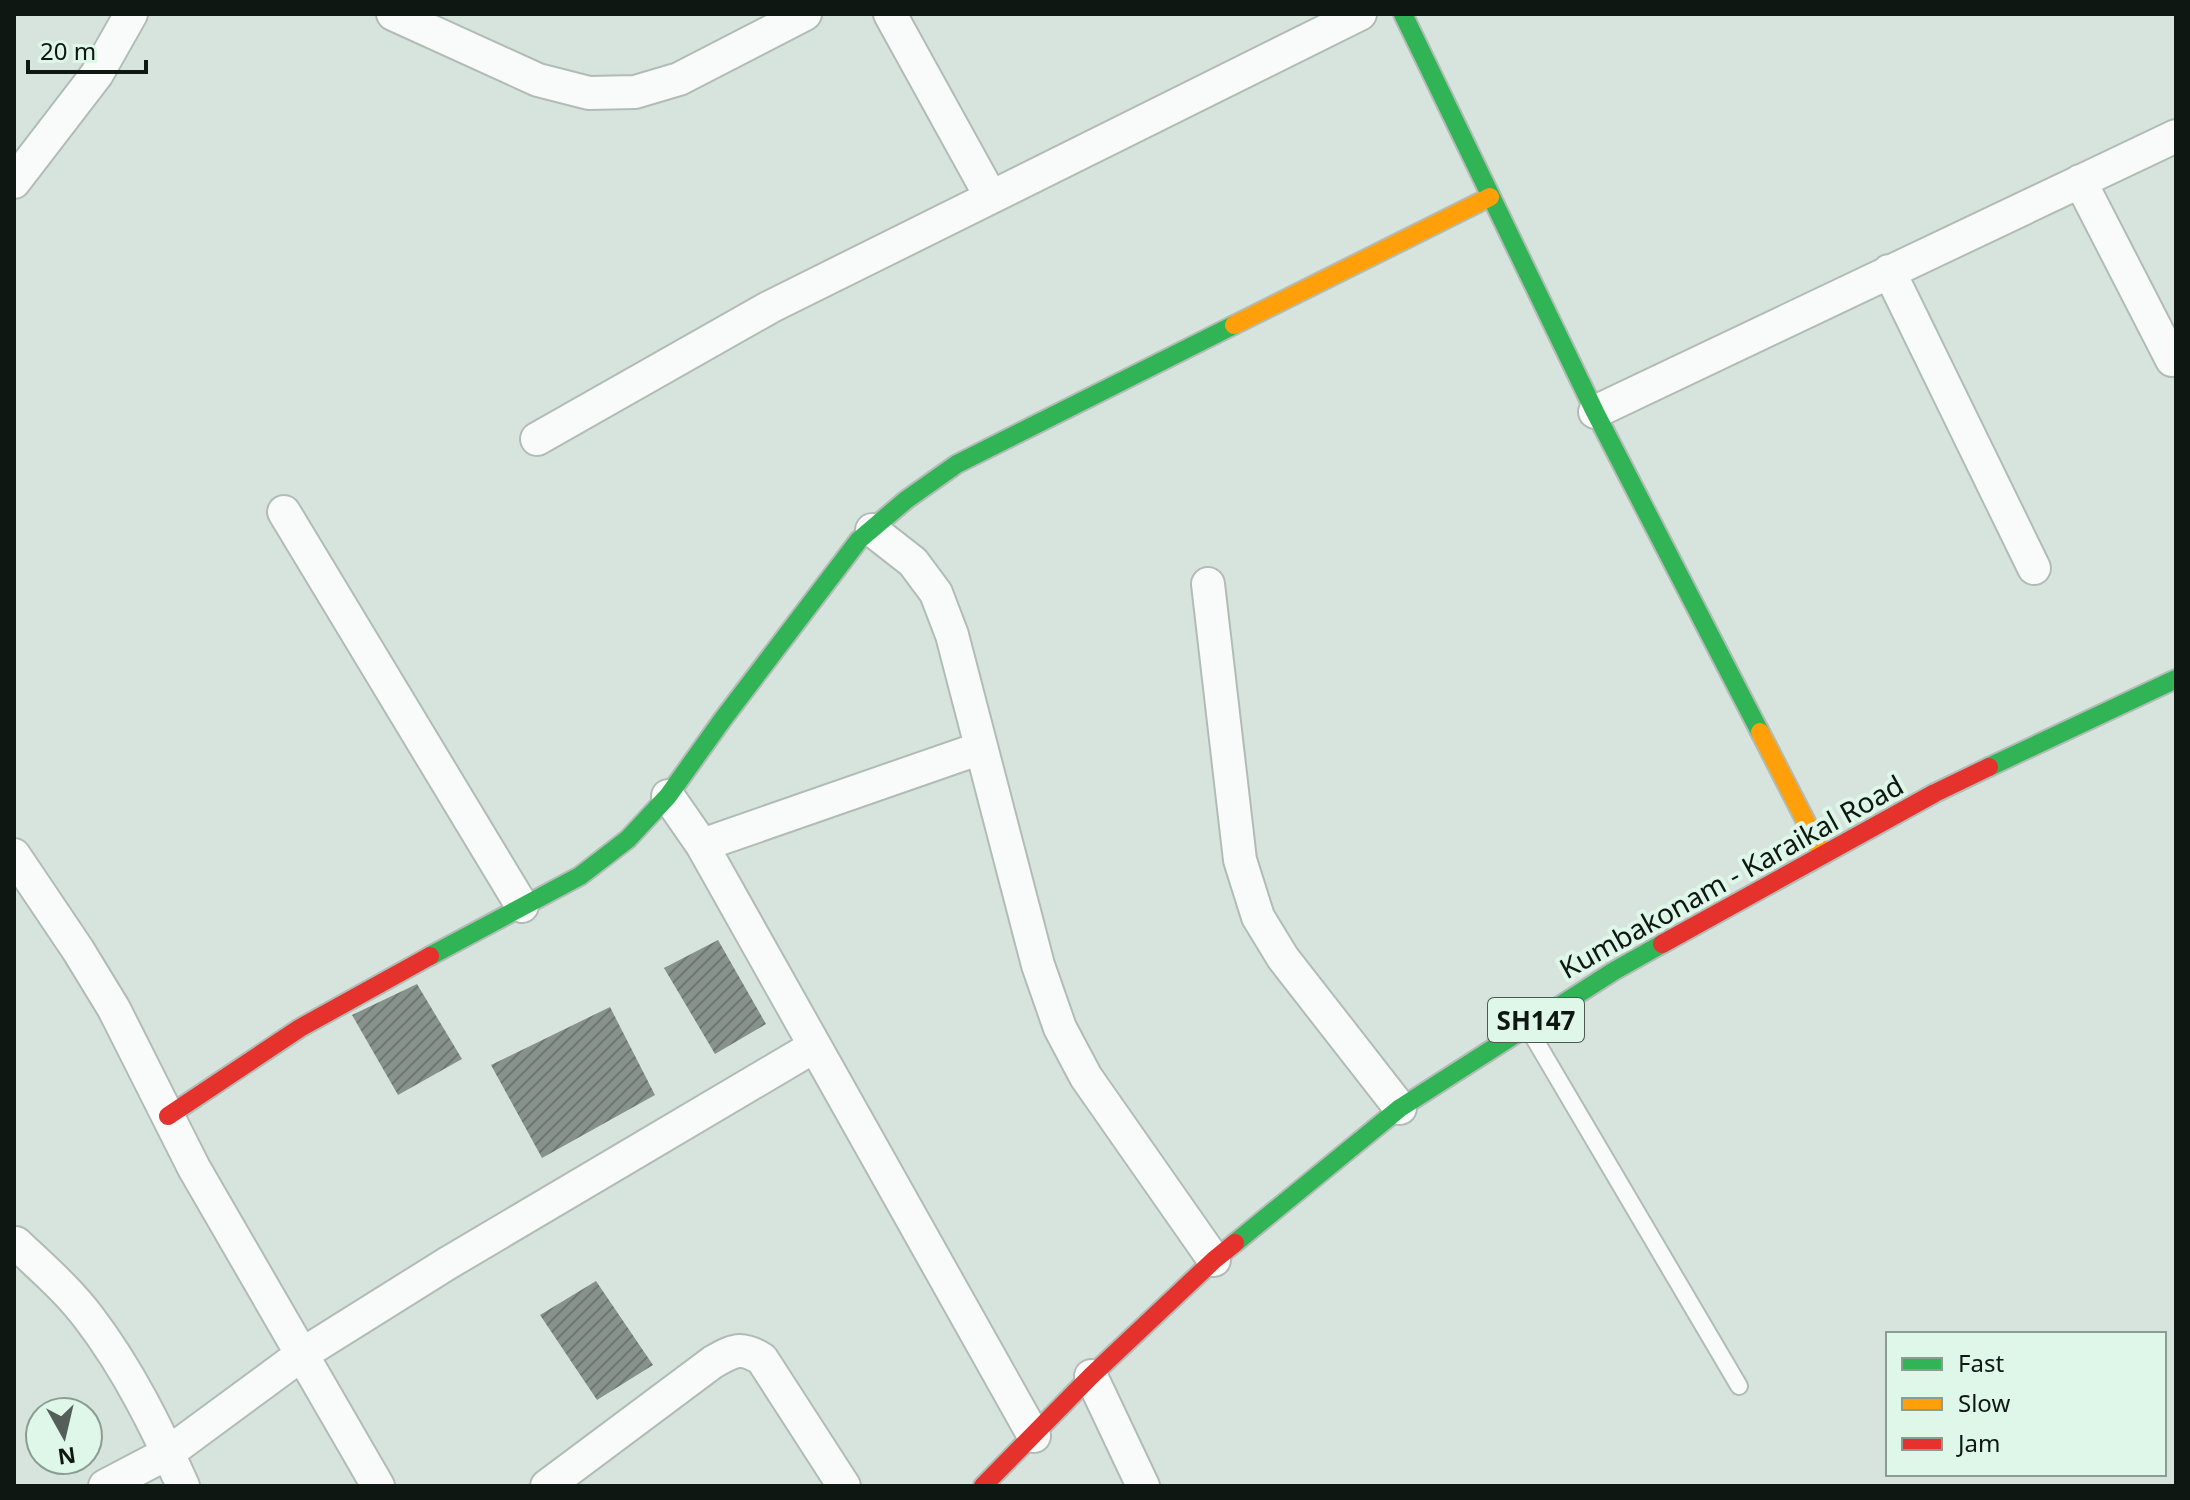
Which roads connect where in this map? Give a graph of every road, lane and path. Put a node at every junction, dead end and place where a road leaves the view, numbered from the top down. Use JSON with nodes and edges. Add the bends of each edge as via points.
{"nodes":[{"id":1,"x":131,"y":14,"type":"edge"},
{"id":2,"x":393,"y":14,"type":"edge"},
{"id":3,"x":805,"y":14,"type":"edge"},
{"id":4,"x":890,"y":14,"type":"edge"},
{"id":5,"x":1360,"y":14,"type":"edge"},
{"id":6,"x":1403,"y":14,"type":"edge"},
{"id":7,"x":2176,"y":136,"type":"edge"},
{"id":8,"x":2080,"y":181,"type":"junction"},
{"id":9,"x":14,"y":182,"type":"edge"},
{"id":10,"x":991,"y":197,"type":"junction"},
{"id":11,"x":1490,"y":197,"type":"junction"},
{"id":12,"x":1889,"y":271,"type":"junction"},
{"id":13,"x":2172,"y":360,"type":"dead end"},
{"id":14,"x":1595,"y":412,"type":"junction"},
{"id":15,"x":537,"y":439,"type":"dead end"},
{"id":16,"x":284,"y":512,"type":"dead end"},
{"id":17,"x":872,"y":530,"type":"junction"},
{"id":18,"x":2034,"y":568,"type":"dead end"},
{"id":19,"x":1208,"y":584,"type":"dead end"},
{"id":20,"x":2176,"y":679,"type":"edge"},
{"id":21,"x":981,"y":748,"type":"junction"},
{"id":22,"x":668,"y":796,"type":"junction"},
{"id":23,"x":702,"y":845,"type":"junction"},
{"id":24,"x":14,"y":855,"type":"edge"},
{"id":25,"x":1823,"y":855,"type":"junction"},
{"id":26,"x":522,"y":906,"type":"junction"},
{"id":27,"x":1527,"y":1026,"type":"junction"},
{"id":28,"x":815,"y":1046,"type":"junction"},
{"id":29,"x":1400,"y":1108,"type":"junction"},
{"id":30,"x":168,"y":1116,"type":"junction"},
{"id":31,"x":15,"y":1242,"type":"edge"},
{"id":32,"x":1214,"y":1260,"type":"junction"},
{"id":33,"x":301,"y":1355,"type":"junction"},
{"id":34,"x":1091,"y":1376,"type":"junction"},
{"id":35,"x":1739,"y":1386,"type":"dead end"},
{"id":36,"x":1034,"y":1436,"type":"junction"},
{"id":37,"x":168,"y":1453,"type":"junction"},
{"id":38,"x":105,"y":1486,"type":"edge"},
{"id":39,"x":183,"y":1486,"type":"edge"},
{"id":40,"x":378,"y":1486,"type":"edge"},
{"id":41,"x":547,"y":1486,"type":"edge"},
{"id":42,"x":844,"y":1486,"type":"edge"},
{"id":43,"x":983,"y":1486,"type":"edge"},
{"id":44,"x":1143,"y":1486,"type":"edge"}],
"edges":[{"from":1,"to":9,"type":"street","via":[[97,74]]},
{"from":2,"to":3,"type":"street","via":[[538,80],[589,93],[635,92],[679,79]]},
{"from":4,"to":10,"type":"street"},
{"from":5,"to":10,"type":"street"},
{"from":6,"to":11,"type":"street"},
{"from":7,"to":8,"type":"street"},
{"from":8,"to":12,"type":"street"},
{"from":8,"to":13,"type":"street"},
{"from":10,"to":15,"type":"street","via":[[770,307]]},
{"from":11,"to":14,"type":"street"},
{"from":11,"to":17,"type":"street","via":[[957,464]]},
{"from":12,"to":14,"type":"street"},
{"from":12,"to":18,"type":"street"},
{"from":14,"to":25,"type":"street"},
{"from":16,"to":26,"type":"street"},
{"from":17,"to":21,"type":"street","via":[[913,562],[936,593]]},
{"from":17,"to":22,"type":"street","via":[[859,540]]},
{"from":19,"to":29,"type":"street","via":[[1240,860],[1258,917],[1283,958]]},
{"from":20,"to":25,"type":"street","name":"Kumbakonam - Karaikal Road","number":"SH147","via":[[1935,793]]},
{"from":21,"to":23,"type":"street"},
{"from":21,"to":32,"type":"street","via":[[1038,965],[1060,1028],[1086,1077]]},
{"from":22,"to":23,"type":"street"},
{"from":22,"to":26,"type":"street","via":[[628,839],[580,876]]},
{"from":23,"to":28,"type":"street"},
{"from":24,"to":30,"type":"street","via":[[114,1009]]},
{"from":25,"to":27,"type":"street","name":"Kumbakonam - Karaikal Road","number":"SH147","via":[[1614,971]]},
{"from":26,"to":30,"type":"street","via":[[300,1028]]},
{"from":27,"to":29,"type":"street","name":"Kumbakonam - Karaikal Road","number":"SH147"},
{"from":27,"to":35,"type":"lane"},
{"from":28,"to":33,"type":"street"},
{"from":28,"to":36,"type":"street"},
{"from":29,"to":32,"type":"street","name":"Kumbakonam - Karaikal Road","number":"SH147"},
{"from":30,"to":33,"type":"street"},
{"from":31,"to":37,"type":"street","via":[[88,1317],[122,1365]]},
{"from":32,"to":34,"type":"street","name":"Kumbakonam - Karaikal Road","number":"SH147"},
{"from":33,"to":37,"type":"street"},
{"from":33,"to":40,"type":"street"},
{"from":34,"to":36,"type":"street","name":"Kumbakonam - Karaikal Road","number":"SH147"},
{"from":34,"to":44,"type":"street"},
{"from":36,"to":43,"type":"street","name":"Kumbakonam - Karaikal Road","number":"SH147"},
{"from":37,"to":38,"type":"street"},
{"from":37,"to":39,"type":"street"},
{"from":41,"to":42,"type":"street","via":[[713,1362],[748,1350],[768,1367]]}]}
